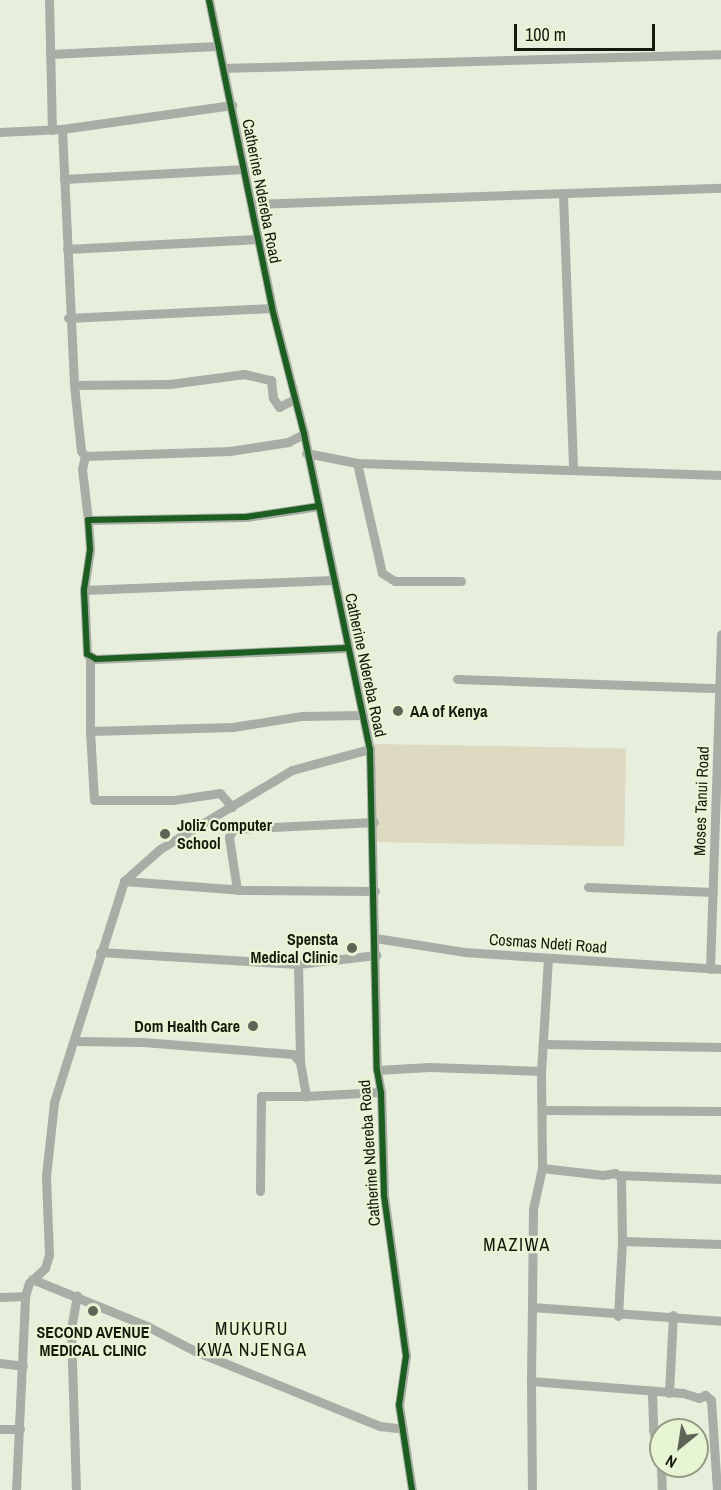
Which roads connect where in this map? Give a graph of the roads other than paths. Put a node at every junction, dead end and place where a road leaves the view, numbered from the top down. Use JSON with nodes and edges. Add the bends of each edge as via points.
{"nodes":[{"id":1,"x":49,"y":0,"type":"edge"},
{"id":2,"x":209,"y":0,"type":"edge"},
{"id":3,"x":218,"y":45,"type":"junction"},
{"id":4,"x":50,"y":54,"type":"junction"},
{"id":5,"x":721,"y":54,"type":"edge"},
{"id":6,"x":224,"y":68,"type":"junction"},
{"id":7,"x":232,"y":105,"type":"junction"},
{"id":8,"x":57,"y":129,"type":"junction"},
{"id":9,"x":0,"y":132,"type":"edge"},
{"id":10,"x":244,"y":169,"type":"junction"},
{"id":11,"x":64,"y":179,"type":"junction"},
{"id":12,"x":721,"y":188,"type":"edge"},
{"id":13,"x":563,"y":194,"type":"junction"},
{"id":14,"x":253,"y":204,"type":"junction"},
{"id":15,"x":259,"y":239,"type":"junction"},
{"id":16,"x":67,"y":249,"type":"junction"},
{"id":17,"x":272,"y":308,"type":"junction"},
{"id":18,"x":68,"y":318,"type":"junction"},
{"id":19,"x":74,"y":385,"type":"junction"},
{"id":20,"x":295,"y":399,"type":"junction"},
{"id":21,"x":304,"y":434,"type":"junction"},
{"id":22,"x":306,"y":453,"type":"junction"},
{"id":23,"x":85,"y":456,"type":"junction"},
{"id":24,"x":357,"y":464,"type":"junction"},
{"id":25,"x":573,"y":470,"type":"junction"},
{"id":26,"x":721,"y":475,"type":"edge"},
{"id":27,"x":319,"y":506,"type":"junction"},
{"id":28,"x":88,"y":520,"type":"junction"},
{"id":29,"x":333,"y":580,"type":"junction"},
{"id":30,"x":461,"y":581,"type":"dead end"},
{"id":31,"x":84,"y":590,"type":"junction"},
{"id":32,"x":721,"y":634,"type":"edge"},
{"id":33,"x":347,"y":648,"type":"junction"},
{"id":34,"x":90,"y":659,"type":"junction"},
{"id":35,"x":457,"y":679,"type":"dead end"},
{"id":36,"x":719,"y":688,"type":"junction"},
{"id":37,"x":363,"y":715,"type":"junction"},
{"id":38,"x":90,"y":731,"type":"junction"},
{"id":39,"x":719,"y":736,"type":"edge"},
{"id":40,"x":370,"y":749,"type":"junction"},
{"id":41,"x":232,"y":807,"type":"junction"},
{"id":42,"x":375,"y":822,"type":"junction"},
{"id":43,"x":718,"y":846,"type":"edge"},
{"id":44,"x":124,"y":881,"type":"junction"},
{"id":45,"x":588,"y":887,"type":"dead end"},
{"id":46,"x":237,"y":890,"type":"junction"},
{"id":47,"x":375,"y":891,"type":"junction"},
{"id":48,"x":713,"y":892,"type":"junction"},
{"id":49,"x":375,"y":938,"type":"junction"},
{"id":50,"x":100,"y":952,"type":"junction"},
{"id":51,"x":376,"y":956,"type":"junction"},
{"id":52,"x":548,"y":958,"type":"junction"},
{"id":53,"x":298,"y":964,"type":"junction"},
{"id":54,"x":710,"y":969,"type":"junction"},
{"id":55,"x":721,"y":969,"type":"edge"},
{"id":56,"x":76,"y":1041,"type":"junction"},
{"id":57,"x":543,"y":1044,"type":"junction"},
{"id":58,"x":721,"y":1047,"type":"edge"},
{"id":59,"x":300,"y":1062,"type":"junction"},
{"id":60,"x":377,"y":1070,"type":"junction"},
{"id":61,"x":541,"y":1071,"type":"junction"},
{"id":62,"x":381,"y":1092,"type":"junction"},
{"id":63,"x":306,"y":1096,"type":"junction"},
{"id":64,"x":543,"y":1110,"type":"junction"},
{"id":65,"x":721,"y":1111,"type":"edge"},
{"id":66,"x":542,"y":1168,"type":"junction"},
{"id":67,"x":618,"y":1175,"type":"junction"},
{"id":68,"x":721,"y":1179,"type":"edge"},
{"id":69,"x":260,"y":1191,"type":"dead end"},
{"id":70,"x":622,"y":1241,"type":"junction"},
{"id":71,"x":721,"y":1244,"type":"edge"},
{"id":72,"x":32,"y":1279,"type":"junction"},
{"id":73,"x":25,"y":1296,"type":"junction"},
{"id":74,"x":77,"y":1296,"type":"junction"},
{"id":75,"x":0,"y":1297,"type":"edge"},
{"id":76,"x":532,"y":1307,"type":"junction"},
{"id":77,"x":673,"y":1315,"type":"junction"},
{"id":78,"x":618,"y":1316,"type":"junction"},
{"id":79,"x":721,"y":1321,"type":"edge"},
{"id":80,"x":0,"y":1363,"type":"edge"},
{"id":81,"x":23,"y":1366,"type":"junction"},
{"id":82,"x":531,"y":1381,"type":"junction"},
{"id":83,"x":652,"y":1393,"type":"junction"},
{"id":84,"x":669,"y":1393,"type":"junction"},
{"id":85,"x":653,"y":1418,"type":"edge"},
{"id":86,"x":20,"y":1429,"type":"junction"},
{"id":87,"x":403,"y":1429,"type":"junction"},
{"id":88,"x":0,"y":1430,"type":"edge"},
{"id":89,"x":16,"y":1490,"type":"edge"},
{"id":90,"x":76,"y":1490,"type":"edge"},
{"id":91,"x":412,"y":1490,"type":"edge"},
{"id":92,"x":532,"y":1490,"type":"edge"},
{"id":93,"x":717,"y":1490,"type":"edge"}],
"edges":[{"from":1,"to":4,"type":"street"},
{"from":2,"to":3,"type":"street","name":"Catherine Ndereba Road"},
{"from":3,"to":4,"type":"street"},
{"from":3,"to":6,"type":"street","name":"Catherine Ndereba Road"},
{"from":4,"to":8,"type":"street"},
{"from":5,"to":6,"type":"street"},
{"from":6,"to":7,"type":"street","name":"Catherine Ndereba Road"},
{"from":7,"to":8,"type":"street"},
{"from":7,"to":10,"type":"street","name":"Catherine Ndereba Road"},
{"from":8,"to":9,"type":"street"},
{"from":8,"to":11,"type":"street"},
{"from":10,"to":11,"type":"street"},
{"from":10,"to":14,"type":"street","name":"Catherine Ndereba Road"},
{"from":11,"to":16,"type":"street"},
{"from":12,"to":13,"type":"street"},
{"from":13,"to":14,"type":"street"},
{"from":13,"to":25,"type":"street"},
{"from":14,"to":15,"type":"street","name":"Catherine Ndereba Road"},
{"from":15,"to":16,"type":"street"},
{"from":15,"to":17,"type":"street","name":"Catherine Ndereba Road"},
{"from":16,"to":18,"type":"street"},
{"from":17,"to":18,"type":"street"},
{"from":17,"to":20,"type":"street","name":"Catherine Ndereba Road"},
{"from":18,"to":19,"type":"street"},
{"from":19,"to":20,"type":"street","via":[[170,384],[244,374],[271,380],[273,398],[279,407]]},
{"from":19,"to":23,"type":"street","via":[[81,451]]},
{"from":20,"to":21,"type":"street","name":"Catherine Ndereba Road"},
{"from":21,"to":22,"type":"street","name":"Catherine Ndereba Road"},
{"from":21,"to":23,"type":"street","via":[[288,442],[230,451]]},
{"from":22,"to":24,"type":"street"},
{"from":22,"to":27,"type":"street","name":"Catherine Ndereba Road"},
{"from":23,"to":28,"type":"street","via":[[82,469]]},
{"from":24,"to":25,"type":"street"},
{"from":24,"to":30,"type":"street","via":[[382,573],[395,581]]},
{"from":25,"to":26,"type":"street"},
{"from":27,"to":28,"type":"street","via":[[246,517]]},
{"from":27,"to":29,"type":"street","name":"Catherine Ndereba Road"},
{"from":28,"to":31,"type":"street","via":[[90,550]]},
{"from":29,"to":31,"type":"street"},
{"from":29,"to":33,"type":"street","name":"Catherine Ndereba Road"},
{"from":31,"to":34,"type":"street","via":[[85,646]]},
{"from":32,"to":36,"type":"street","name":"Moses Tanui Road"},
{"from":33,"to":34,"type":"street"},
{"from":33,"to":37,"type":"street","name":"Catherine Ndereba Road"},
{"from":34,"to":38,"type":"street"},
{"from":35,"to":36,"type":"street"},
{"from":36,"to":39,"type":"street","name":"Moses Tanui Road"},
{"from":37,"to":38,"type":"street","via":[[302,716],[233,727]]},
{"from":37,"to":40,"type":"street","name":"Catherine Ndereba Road"},
{"from":38,"to":41,"type":"street","via":[[94,800],[173,800],[220,793]]},
{"from":39,"to":43,"type":"street","name":"Moses Tanui Road"},
{"from":40,"to":41,"type":"street","via":[[307,764]]},
{"from":40,"to":42,"type":"street","name":"Catherine Ndereba Road"},
{"from":41,"to":44,"type":"street","via":[[160,849]]},
{"from":42,"to":46,"type":"street","via":[[233,829],[229,837]]},
{"from":42,"to":47,"type":"street","name":"Catherine Ndereba Road"},
{"from":43,"to":48,"type":"street","name":"Moses Tanui Road"},
{"from":44,"to":46,"type":"street"},
{"from":44,"to":50,"type":"street"},
{"from":45,"to":48,"type":"street"},
{"from":46,"to":47,"type":"street"},
{"from":47,"to":49,"type":"street","name":"Catherine Ndereba Road"},
{"from":48,"to":54,"type":"street","name":"Moses Tanui Road"},
{"from":49,"to":51,"type":"street","name":"Catherine Ndereba Road"},
{"from":49,"to":52,"type":"street","name":"Cosmas Ndeti Road","via":[[464,952]]},
{"from":50,"to":53,"type":"street"},
{"from":50,"to":56,"type":"street"},
{"from":51,"to":53,"type":"street"},
{"from":51,"to":60,"type":"street","name":"Catherine Ndereba Road"},
{"from":52,"to":54,"type":"street","name":"Cosmas Ndeti Road"},
{"from":52,"to":57,"type":"street"},
{"from":53,"to":59,"type":"street"},
{"from":54,"to":55,"type":"street","name":"Cosmas Ndeti Road"},
{"from":56,"to":59,"type":"street","via":[[143,1042],[293,1054]]},
{"from":56,"to":72,"type":"street","via":[[54,1102],[48,1142],[49,1255],[45,1268]]},
{"from":57,"to":58,"type":"street"},
{"from":57,"to":61,"type":"street"},
{"from":59,"to":63,"type":"street"},
{"from":60,"to":61,"type":"street","via":[[429,1067]]},
{"from":60,"to":62,"type":"street","name":"Catherine Ndereba Road"},
{"from":61,"to":64,"type":"street"},
{"from":62,"to":63,"type":"street"},
{"from":62,"to":87,"type":"street","name":"Catherine Ndereba Road","via":[[387,1233],[398,1278],[406,1356],[399,1406]]},
{"from":63,"to":69,"type":"street","via":[[261,1096]]},
{"from":64,"to":65,"type":"street"},
{"from":64,"to":66,"type":"street"},
{"from":66,"to":67,"type":"street"},
{"from":66,"to":76,"type":"street","via":[[533,1209]]},
{"from":67,"to":68,"type":"street"},
{"from":67,"to":70,"type":"street","via":[[623,1182]]},
{"from":70,"to":71,"type":"street"},
{"from":70,"to":78,"type":"street"},
{"from":72,"to":73,"type":"street"},
{"from":72,"to":74,"type":"street"},
{"from":73,"to":75,"type":"street"},
{"from":73,"to":81,"type":"street"},
{"from":74,"to":87,"type":"street","via":[[195,1351],[380,1426]]},
{"from":74,"to":90,"type":"street","via":[[71,1329]]},
{"from":76,"to":78,"type":"street"},
{"from":76,"to":82,"type":"street"},
{"from":77,"to":78,"type":"street"},
{"from":77,"to":79,"type":"street"},
{"from":77,"to":84,"type":"street"},
{"from":80,"to":81,"type":"street"},
{"from":81,"to":86,"type":"street"},
{"from":82,"to":83,"type":"street"},
{"from":82,"to":92,"type":"street"},
{"from":83,"to":84,"type":"street"},
{"from":83,"to":85,"type":"street"},
{"from":84,"to":93,"type":"street","via":[[699,1398],[705,1395],[711,1400]]},
{"from":86,"to":88,"type":"street"},
{"from":86,"to":89,"type":"street"},
{"from":87,"to":91,"type":"street","name":"Catherine Ndereba Road"}]}
